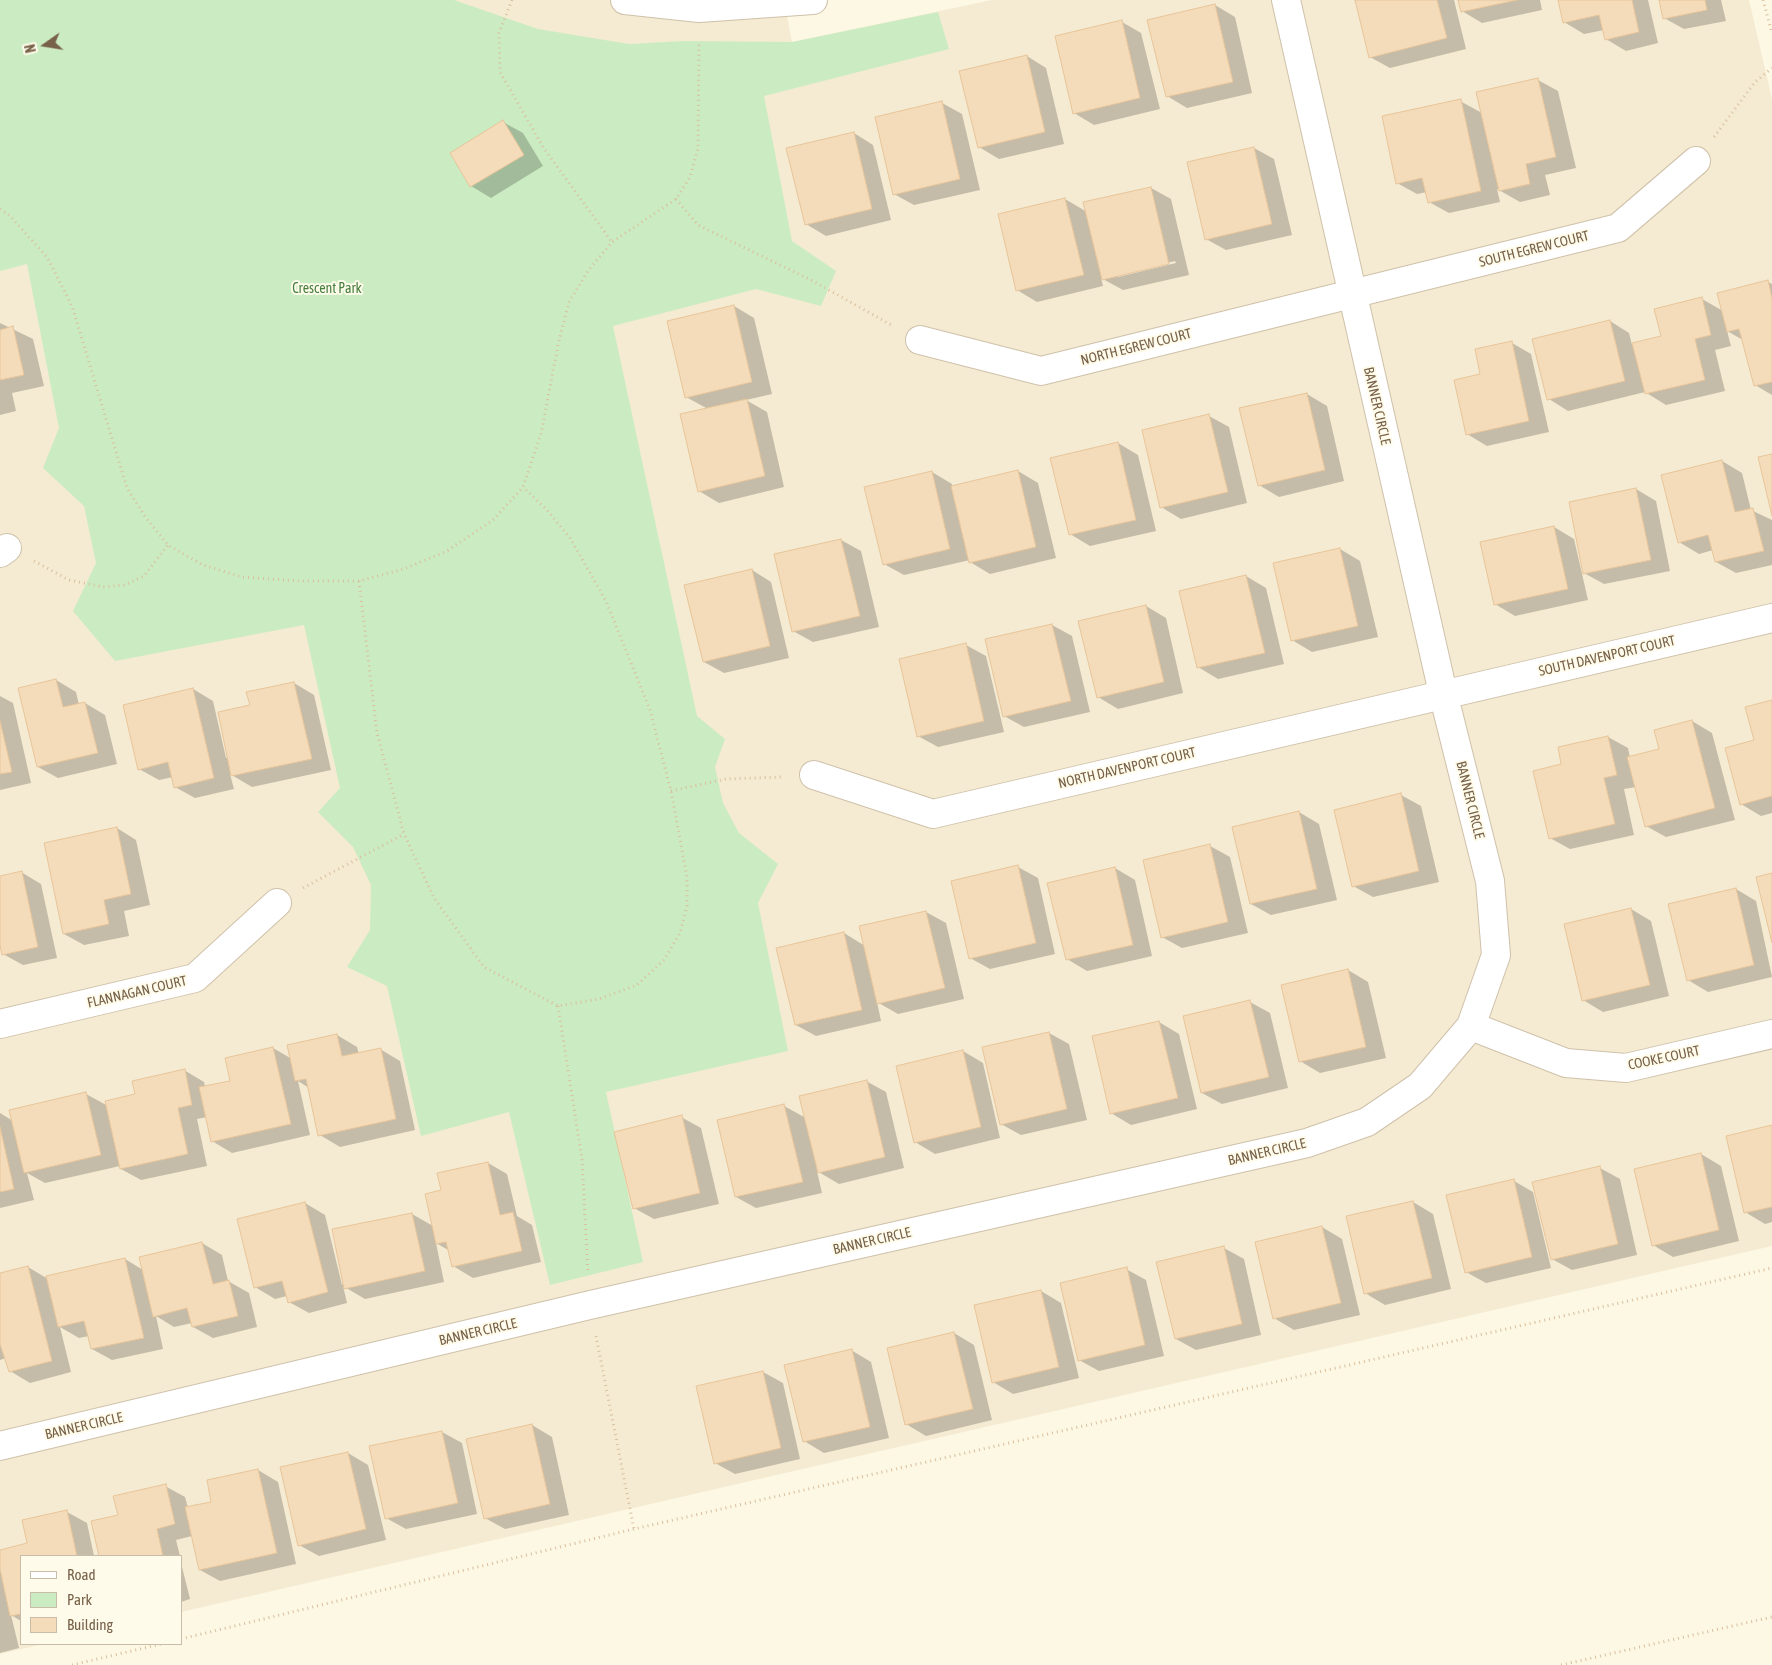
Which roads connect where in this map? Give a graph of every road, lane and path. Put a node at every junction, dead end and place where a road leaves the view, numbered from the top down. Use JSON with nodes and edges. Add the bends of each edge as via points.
{"nodes":[{"id":1,"x":512,"y":0,"type":"edge"},
{"id":2,"x":625,"y":0,"type":"edge"},
{"id":3,"x":813,"y":0,"type":"edge"},
{"id":4,"x":1286,"y":0,"type":"edge"},
{"id":5,"x":1763,"y":0,"type":"edge"},
{"id":6,"x":699,"y":8,"type":"junction"},
{"id":7,"x":1772,"y":33,"type":"edge"},
{"id":8,"x":1772,"y":68,"type":"edge"},
{"id":9,"x":1696,"y":162,"type":"joint"},
{"id":10,"x":676,"y":199,"type":"junction"},
{"id":11,"x":0,"y":209,"type":"edge"},
{"id":12,"x":612,"y":242,"type":"junction"},
{"id":13,"x":1352,"y":295,"type":"junction"},
{"id":14,"x":920,"y":340,"type":"joint"},
{"id":15,"x":523,"y":487,"type":"junction"},
{"id":16,"x":168,"y":545,"type":"junction"},
{"id":17,"x":4,"y":551,"type":"edge"},
{"id":18,"x":359,"y":581,"type":"junction"},
{"id":19,"x":1772,"y":618,"type":"edge"},
{"id":20,"x":1443,"y":693,"type":"junction"},
{"id":21,"x":814,"y":775,"type":"joint"},
{"id":22,"x":671,"y":790,"type":"junction"},
{"id":23,"x":404,"y":834,"type":"junction"},
{"id":24,"x":277,"y":903,"type":"joint"},
{"id":25,"x":558,"y":1006,"type":"junction"},
{"id":26,"x":0,"y":1024,"type":"edge"},
{"id":27,"x":1471,"y":1026,"type":"junction"},
{"id":28,"x":1772,"y":1034,"type":"edge"},
{"id":29,"x":1772,"y":1268,"type":"edge"},
{"id":30,"x":590,"y":1305,"type":"junction"},
{"id":31,"x":0,"y":1446,"type":"edge"},
{"id":32,"x":634,"y":1529,"type":"junction"},
{"id":33,"x":1772,"y":1617,"type":"edge"},
{"id":34,"x":182,"y":1639,"type":"edge"},
{"id":35,"x":157,"y":1645,"type":"edge"},
{"id":36,"x":72,"y":1665,"type":"edge"},
{"id":37,"x":1561,"y":1665,"type":"edge"}],
"edges":[{"from":1,"to":12,"type":"path","via":[[499,33],[500,72],[542,147]]},
{"from":2,"to":6,"type":"street"},
{"from":3,"to":6,"type":"street"},
{"from":4,"to":13,"type":"street","name":"BANNER CIRCLE"},
{"from":5,"to":7,"type":"path"},
{"from":6,"to":10,"type":"path","via":[[698,148],[690,177]]},
{"from":8,"to":9,"type":"path","via":[[1755,82]]},
{"from":9,"to":13,"type":"street","name":"SOUTH EGREW COURT","via":[[1618,228]]},
{"from":10,"to":12,"type":"path"},
{"from":10,"to":14,"type":"path","via":[[698,225],[811,280]]},
{"from":11,"to":16,"type":"path","via":[[47,257],[72,306],[127,488]]},
{"from":12,"to":15,"type":"path","via":[[569,302],[541,434]]},
{"from":13,"to":14,"type":"street","name":"NORTH EGREW COURT","via":[[1041,370]]},
{"from":13,"to":20,"type":"street","name":"BANNER CIRCLE"},
{"from":15,"to":18,"type":"path","via":[[493,520],[447,551],[404,569]]},
{"from":15,"to":22,"type":"path","via":[[570,538],[606,601],[650,710]]},
{"from":16,"to":17,"type":"path","via":[[144,576],[125,585],[103,587],[69,580]]},
{"from":16,"to":18,"type":"path","via":[[203,565],[242,577]]},
{"from":18,"to":23,"type":"path","via":[[377,733]]},
{"from":19,"to":20,"type":"street","name":"SOUTH DAVENPORT COURT"},
{"from":20,"to":21,"type":"street","name":"NORTH DAVENPORT COURT","via":[[933,814]]},
{"from":20,"to":27,"type":"street","name":"BANNER CIRCLE","via":[[1490,880],[1496,955]]},
{"from":21,"to":22,"type":"path","via":[[726,779]]},
{"from":22,"to":25,"type":"path","via":[[687,877],[687,906],[680,933],[664,960],[637,985],[599,1000]]},
{"from":23,"to":24,"type":"path"},
{"from":23,"to":25,"type":"path","via":[[434,898],[484,967]]},
{"from":24,"to":26,"type":"street","name":"FLANNAGAN COURT","via":[[195,978]]},
{"from":25,"to":30,"type":"path","via":[[582,1159]]},
{"from":27,"to":28,"type":"street","name":"COOKE COURT","via":[[1566,1064],[1626,1068]]},
{"from":27,"to":30,"type":"street","name":"BANNER CIRCLE","via":[[1420,1086],[1367,1122],[1307,1143]]},
{"from":29,"to":32,"type":"path"},
{"from":30,"to":31,"type":"street","name":"BANNER CIRCLE"},
{"from":30,"to":32,"type":"path"},
{"from":32,"to":34,"type":"path"},
{"from":33,"to":37,"type":"path"},
{"from":35,"to":36,"type":"path"}]}
